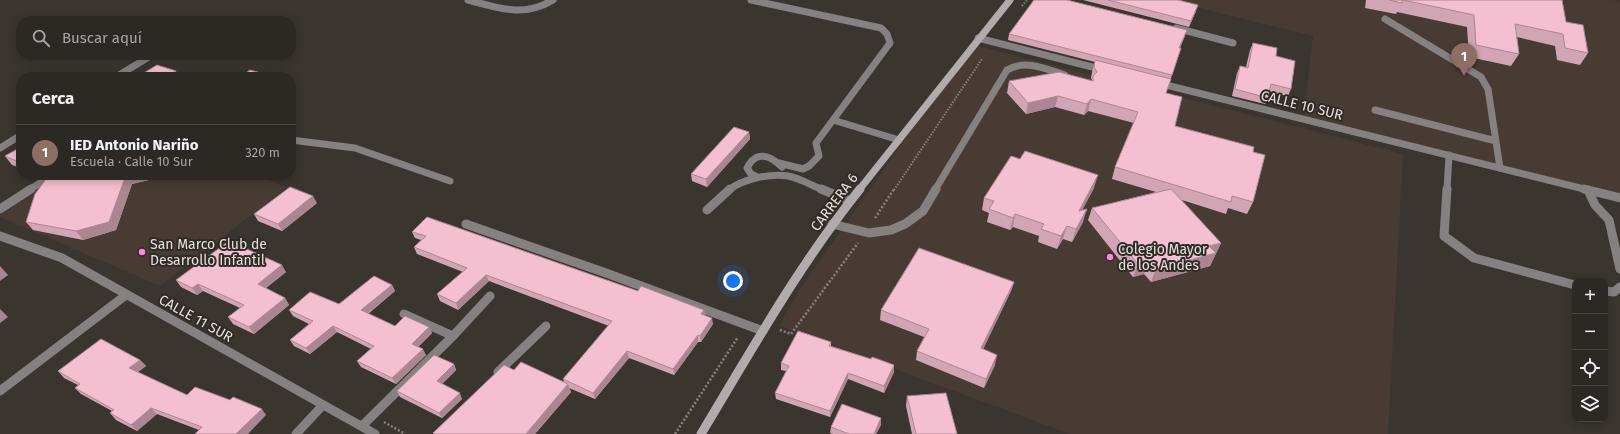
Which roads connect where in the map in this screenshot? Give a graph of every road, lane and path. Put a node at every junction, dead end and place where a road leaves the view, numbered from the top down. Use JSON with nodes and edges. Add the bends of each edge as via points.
{"nodes":[{"id":1,"x":468,"y":0,"type":"edge"},
{"id":2,"x":553,"y":0,"type":"edge"},
{"id":3,"x":751,"y":0,"type":"edge"},
{"id":4,"x":1010,"y":0,"type":"edge"},
{"id":5,"x":1027,"y":0,"type":"edge"},
{"id":6,"x":1018,"y":12,"type":"dead end"},
{"id":7,"x":1385,"y":19,"type":"dead end"},
{"id":8,"x":1171,"y":27,"type":"edge"},
{"id":9,"x":978,"y":38,"type":"junction"},
{"id":10,"x":994,"y":42,"type":"junction"},
{"id":11,"x":1233,"y":42,"type":"dead end"},
{"id":12,"x":144,"y":60,"type":"edge"},
{"id":13,"x":1110,"y":71,"type":"edge"},
{"id":14,"x":124,"y":72,"type":"edge"},
{"id":15,"x":1075,"y":78,"type":"edge"},
{"id":16,"x":1148,"y":81,"type":"edge"},
{"id":17,"x":1376,"y":110,"type":"dead end"},
{"id":18,"x":833,"y":120,"type":"junction"},
{"id":19,"x":16,"y":138,"type":"edge"},
{"id":20,"x":899,"y":140,"type":"junction"},
{"id":21,"x":296,"y":141,"type":"edge"},
{"id":22,"x":1496,"y":141,"type":"junction"},
{"id":23,"x":0,"y":148,"type":"edge"},
{"id":24,"x":1449,"y":155,"type":"junction"},
{"id":25,"x":779,"y":163,"type":"junction"},
{"id":26,"x":1500,"y":168,"type":"junction"},
{"id":27,"x":788,"y":176,"type":"junction"},
{"id":28,"x":757,"y":177,"type":"junction"},
{"id":29,"x":45,"y":180,"type":"edge"},
{"id":30,"x":450,"y":181,"type":"dead end"},
{"id":31,"x":1588,"y":190,"type":"junction"},
{"id":32,"x":1620,"y":198,"type":"edge"},
{"id":33,"x":850,"y":201,"type":"junction"},
{"id":34,"x":0,"y":209,"type":"edge"},
{"id":35,"x":707,"y":210,"type":"dead end"},
{"id":36,"x":466,"y":224,"type":"dead end"},
{"id":37,"x":832,"y":224,"type":"junction"},
{"id":38,"x":866,"y":232,"type":"junction"},
{"id":39,"x":0,"y":236,"type":"edge"},
{"id":40,"x":1620,"y":269,"type":"edge"},
{"id":41,"x":1572,"y":284,"type":"edge"},
{"id":42,"x":1620,"y":287,"type":"edge"},
{"id":43,"x":1608,"y":291,"type":"edge"},
{"id":44,"x":126,"y":295,"type":"junction"},
{"id":45,"x":490,"y":296,"type":"dead end"},
{"id":46,"x":404,"y":314,"type":"dead end"},
{"id":47,"x":746,"y":324,"type":"junction"},
{"id":48,"x":546,"y":326,"type":"dead end"},
{"id":49,"x":765,"y":329,"type":"junction"},
{"id":50,"x":452,"y":336,"type":"junction"},
{"id":51,"x":490,"y":380,"type":"edge"},
{"id":52,"x":0,"y":391,"type":"edge"},
{"id":53,"x":323,"y":405,"type":"junction"},
{"id":54,"x":362,"y":426,"type":"junction"},
{"id":55,"x":296,"y":434,"type":"edge"},
{"id":56,"x":375,"y":434,"type":"edge"},
{"id":57,"x":675,"y":434,"type":"edge"},
{"id":58,"x":701,"y":434,"type":"edge"}],
"edges":[{"from":1,"to":2,"type":"street","via":[[516,11],[543,7]]},
{"from":3,"to":18,"type":"street","via":[[881,28],[889,36],[890,43]]},
{"from":4,"to":9,"type":"main road","name":"CARRERA 6"},
{"from":5,"to":6,"type":"path"},
{"from":7,"to":22,"type":"street","via":[[1481,77],[1488,89]]},
{"from":8,"to":11,"type":"street"},
{"from":9,"to":10,"type":"street"},
{"from":9,"to":20,"type":"main road","name":"CARRERA 6"},
{"from":10,"to":13,"type":"street"},
{"from":10,"to":38,"type":"path"},
{"from":12,"to":14,"type":"street"},
{"from":15,"to":38,"type":"street","via":[[1026,65],[1011,66],[923,211],[904,225],[888,231]]},
{"from":16,"to":24,"type":"street","name":"CALLE 10 SUR"},
{"from":17,"to":22,"type":"street"},
{"from":18,"to":20,"type":"street"},
{"from":18,"to":25,"type":"street","via":[[816,143],[819,156],[809,166],[803,169]]},
{"from":19,"to":23,"type":"street"},
{"from":20,"to":33,"type":"main road","name":"CARRERA 6"},
{"from":21,"to":30,"type":"street","via":[[355,148]]},
{"from":22,"to":26,"type":"street"},
{"from":24,"to":26,"type":"street","name":"CALLE 10 SUR"},
{"from":24,"to":41,"type":"street","via":[[1444,236],[1474,258]]},
{"from":25,"to":27,"type":"street"},
{"from":25,"to":28,"type":"street","via":[[770,157],[753,159],[747,168]]},
{"from":26,"to":31,"type":"street","name":"CALLE 10 SUR"},
{"from":27,"to":28,"type":"street"},
{"from":27,"to":33,"type":"street"},
{"from":28,"to":35,"type":"street","via":[[736,184]]},
{"from":29,"to":34,"type":"street"},
{"from":31,"to":32,"type":"street","name":"CALLE 10 SUR"},
{"from":31,"to":40,"type":"street","via":[[1595,205],[1609,220]]},
{"from":33,"to":37,"type":"main road","name":"CARRERA 6"},
{"from":36,"to":47,"type":"street"},
{"from":37,"to":38,"type":"street"},
{"from":37,"to":49,"type":"main road","name":"CARRERA 6"},
{"from":38,"to":49,"type":"path","via":[[791,334]]},
{"from":39,"to":44,"type":"street","name":"CALLE 11 SUR","via":[[62,258]]},
{"from":42,"to":43,"type":"street","via":[[1614,292]]},
{"from":44,"to":52,"type":"street"},
{"from":44,"to":53,"type":"street","name":"CALLE 11 SUR"},
{"from":45,"to":50,"type":"street"},
{"from":46,"to":50,"type":"street"},
{"from":47,"to":49,"type":"street"},
{"from":47,"to":57,"type":"path"},
{"from":48,"to":51,"type":"street"},
{"from":49,"to":58,"type":"main road","name":"CARRERA 6"},
{"from":50,"to":54,"type":"street"},
{"from":53,"to":54,"type":"street","name":"CALLE 11 SUR"},
{"from":53,"to":55,"type":"street"},
{"from":54,"to":56,"type":"street","name":"CALLE 11 SUR"}]}
